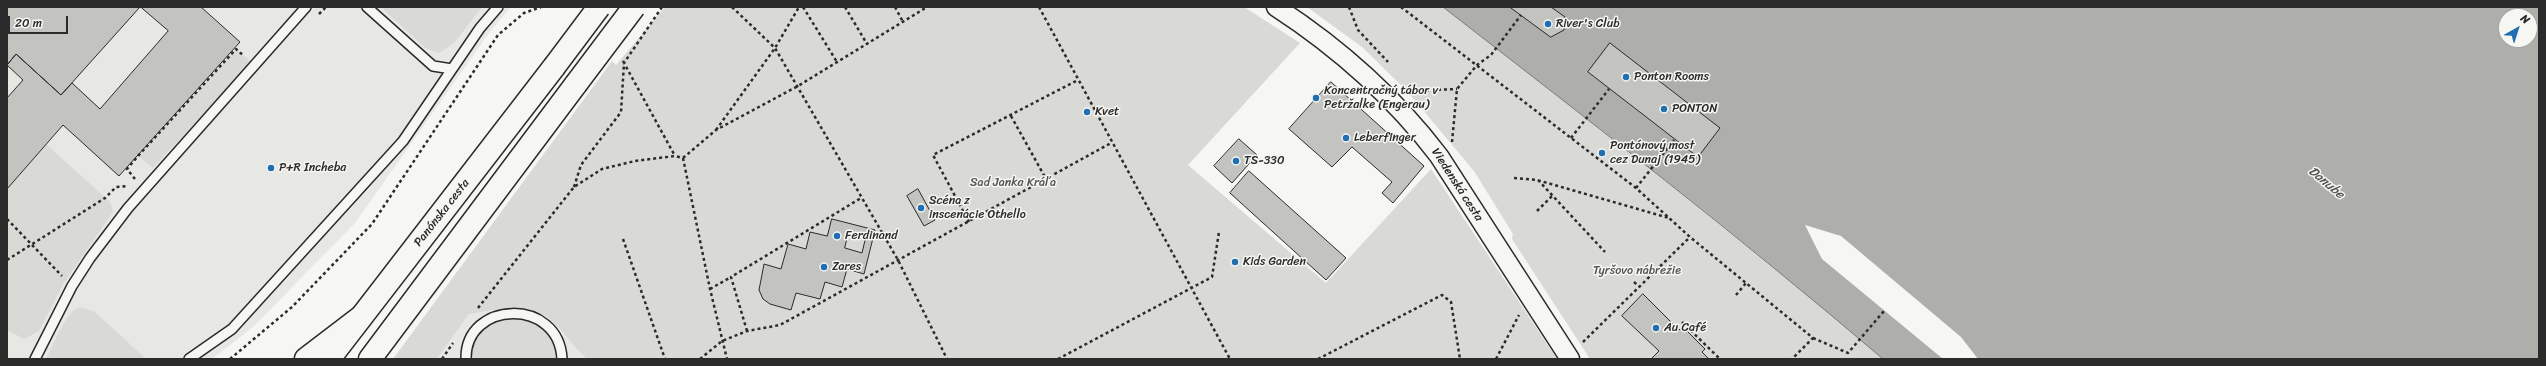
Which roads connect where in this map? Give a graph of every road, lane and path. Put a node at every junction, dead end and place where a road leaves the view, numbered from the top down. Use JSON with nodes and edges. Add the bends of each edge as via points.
{"nodes":[{"id":1,"x":306,"y":7,"type":"edge"},
{"id":2,"x":326,"y":7,"type":"edge"},
{"id":3,"x":367,"y":7,"type":"edge"},
{"id":4,"x":498,"y":7,"type":"edge"},
{"id":5,"x":541,"y":7,"type":"edge"},
{"id":6,"x":599,"y":7,"type":"edge"},
{"id":7,"x":634,"y":7,"type":"edge"},
{"id":8,"x":662,"y":7,"type":"edge"},
{"id":9,"x":732,"y":7,"type":"edge"},
{"id":10,"x":799,"y":7,"type":"edge"},
{"id":11,"x":803,"y":7,"type":"edge"},
{"id":12,"x":845,"y":7,"type":"edge"},
{"id":13,"x":895,"y":7,"type":"edge"},
{"id":14,"x":927,"y":7,"type":"edge"},
{"id":15,"x":1039,"y":7,"type":"edge"},
{"id":16,"x":1276,"y":7,"type":"edge"},
{"id":17,"x":1349,"y":7,"type":"edge"},
{"id":18,"x":1401,"y":7,"type":"edge"},
{"id":19,"x":1521,"y":15,"type":"dead end"},
{"id":20,"x":316,"y":18,"type":"dead end"},
{"id":21,"x":903,"y":22,"type":"junction"},
{"id":22,"x":866,"y":44,"type":"junction"},
{"id":23,"x":775,"y":48,"type":"junction"},
{"id":24,"x":619,"y":52,"type":"dead end"},
{"id":25,"x":836,"y":62,"type":"junction"},
{"id":26,"x":1388,"y":62,"type":"dead end"},
{"id":27,"x":624,"y":63,"type":"junction"},
{"id":28,"x":1477,"y":64,"type":"junction"},
{"id":29,"x":255,"y":66,"type":"junction"},
{"id":30,"x":452,"y":69,"type":"junction"},
{"id":31,"x":1078,"y":80,"type":"junction"},
{"id":32,"x":798,"y":86,"type":"junction"},
{"id":33,"x":1458,"y":89,"type":"junction"},
{"id":34,"x":1609,"y":89,"type":"dead end"},
{"id":35,"x":1403,"y":93,"type":"dead end"},
{"id":36,"x":1011,"y":116,"type":"junction"},
{"id":37,"x":716,"y":130,"type":"junction"},
{"id":38,"x":1571,"y":138,"type":"junction"},
{"id":39,"x":1674,"y":140,"type":"dead end"},
{"id":40,"x":1111,"y":143,"type":"junction"},
{"id":41,"x":1452,"y":145,"type":"dead end"},
{"id":42,"x":675,"y":156,"type":"junction"},
{"id":43,"x":683,"y":158,"type":"junction"},
{"id":44,"x":1514,"y":178,"type":"dead end"},
{"id":45,"x":1046,"y":179,"type":"junction"},
{"id":46,"x":1537,"y":180,"type":"junction"},
{"id":47,"x":574,"y":187,"type":"junction"},
{"id":48,"x":1636,"y":188,"type":"junction"},
{"id":49,"x":1552,"y":196,"type":"junction"},
{"id":50,"x":862,"y":198,"type":"junction"},
{"id":51,"x":1537,"y":211,"type":"dead end"},
{"id":52,"x":1672,"y":218,"type":"junction"},
{"id":53,"x":7,"y":219,"type":"edge"},
{"id":54,"x":969,"y":222,"type":"junction"},
{"id":55,"x":1219,"y":232,"type":"dead end"},
{"id":56,"x":1690,"y":237,"type":"junction"},
{"id":57,"x":623,"y":238,"type":"dead end"},
{"id":58,"x":31,"y":245,"type":"junction"},
{"id":59,"x":1605,"y":252,"type":"dead end"},
{"id":60,"x":7,"y":260,"type":"edge"},
{"id":61,"x":898,"y":260,"type":"junction"},
{"id":62,"x":731,"y":277,"type":"junction"},
{"id":63,"x":1634,"y":282,"type":"dead end"},
{"id":64,"x":1746,"y":283,"type":"junction"},
{"id":65,"x":72,"y":286,"type":"junction"},
{"id":66,"x":1640,"y":287,"type":"junction"},
{"id":67,"x":710,"y":289,"type":"junction"},
{"id":68,"x":1192,"y":289,"type":"junction"},
{"id":69,"x":1736,"y":295,"type":"dead end"},
{"id":70,"x":1529,"y":297,"type":"junction"},
{"id":71,"x":484,"y":300,"type":"dead end"},
{"id":72,"x":1884,"y":311,"type":"dead end"},
{"id":73,"x":361,"y":317,"type":"junction"},
{"id":74,"x":1682,"y":322,"type":"dead end"},
{"id":75,"x":747,"y":331,"type":"junction"},
{"id":76,"x":1813,"y":338,"type":"junction"},
{"id":77,"x":722,"y":341,"type":"junction"},
{"id":78,"x":1583,"y":342,"type":"dead end"},
{"id":79,"x":34,"y":359,"type":"edge"},
{"id":80,"x":189,"y":359,"type":"edge"},
{"id":81,"x":230,"y":359,"type":"edge"},
{"id":82,"x":306,"y":359,"type":"edge"},
{"id":83,"x":329,"y":359,"type":"edge"},
{"id":84,"x":370,"y":359,"type":"edge"},
{"id":85,"x":466,"y":359,"type":"edge"},
{"id":86,"x":562,"y":359,"type":"edge"},
{"id":87,"x":665,"y":359,"type":"edge"},
{"id":88,"x":700,"y":359,"type":"edge"},
{"id":89,"x":727,"y":359,"type":"edge"},
{"id":90,"x":947,"y":359,"type":"edge"},
{"id":91,"x":1058,"y":359,"type":"edge"},
{"id":92,"x":1230,"y":359,"type":"edge"},
{"id":93,"x":1318,"y":359,"type":"edge"},
{"id":94,"x":1460,"y":359,"type":"edge"},
{"id":95,"x":1496,"y":359,"type":"edge"},
{"id":96,"x":1570,"y":359,"type":"edge"},
{"id":97,"x":1720,"y":359,"type":"edge"},
{"id":98,"x":1792,"y":359,"type":"edge"}],
"edges":[{"from":1,"to":29,"type":"lane"},
{"from":2,"to":20,"type":"path"},
{"from":3,"to":30,"type":"lane","via":[[433,66]]},
{"from":4,"to":30,"type":"lane"},
{"from":5,"to":81,"type":"path","via":[[524,13],[498,35],[372,224],[292,307]]},
{"from":6,"to":73,"type":"main road","name":"Panónska cesta","bridge":true},
{"from":7,"to":84,"type":"main road","bridge":true},
{"from":8,"to":27,"type":"path"},
{"from":9,"to":23,"type":"path"},
{"from":10,"to":23,"type":"path"},
{"from":11,"to":25,"type":"path"},
{"from":12,"to":22,"type":"path"},
{"from":13,"to":21,"type":"path"},
{"from":14,"to":21,"type":"path"},
{"from":15,"to":31,"type":"path"},
{"from":16,"to":70,"type":"street","name":"Viedenská cesta","via":[[1304,25],[1357,68],[1421,132]]},
{"from":17,"to":26,"type":"path","via":[[1358,30]]},
{"from":18,"to":28,"type":"path"},
{"from":19,"to":28,"type":"path","via":[[1491,55]]},
{"from":21,"to":22,"type":"path"},
{"from":22,"to":25,"type":"path"},
{"from":23,"to":32,"type":"path"},
{"from":23,"to":37,"type":"path"},
{"from":24,"to":27,"type":"path"},
{"from":25,"to":32,"type":"path"},
{"from":27,"to":42,"type":"path"},
{"from":27,"to":47,"type":"path","via":[[621,112],[581,165]]},
{"from":28,"to":33,"type":"path"},
{"from":28,"to":38,"type":"path"},
{"from":29,"to":58,"type":"path","via":[[236,49],[127,170],[137,181],[131,185],[116,187],[106,198]]},
{"from":29,"to":65,"type":"lane","via":[[128,208]]},
{"from":30,"to":80,"type":"lane","via":[[403,141],[232,328]]},
{"from":31,"to":36,"type":"path"},
{"from":31,"to":40,"type":"path"},
{"from":32,"to":37,"type":"path"},
{"from":32,"to":50,"type":"path"},
{"from":33,"to":35,"type":"path"},
{"from":33,"to":41,"type":"path"},
{"from":34,"to":38,"type":"path"},
{"from":36,"to":45,"type":"path"},
{"from":36,"to":54,"type":"path","via":[[933,155]]},
{"from":37,"to":43,"type":"path"},
{"from":38,"to":48,"type":"path"},
{"from":39,"to":48,"type":"path"},
{"from":40,"to":45,"type":"path"},
{"from":40,"to":68,"type":"path"},
{"from":42,"to":43,"type":"path"},
{"from":42,"to":47,"type":"path","via":[[635,161],[602,169]]},
{"from":43,"to":67,"type":"path"},
{"from":44,"to":46,"type":"path"},
{"from":45,"to":54,"type":"path"},
{"from":46,"to":49,"type":"path"},
{"from":46,"to":52,"type":"path"},
{"from":47,"to":71,"type":"path"},
{"from":48,"to":52,"type":"path"},
{"from":49,"to":51,"type":"path"},
{"from":49,"to":59,"type":"path"},
{"from":50,"to":61,"type":"path"},
{"from":50,"to":62,"type":"path"},
{"from":52,"to":56,"type":"path"},
{"from":53,"to":58,"type":"path"},
{"from":54,"to":61,"type":"path"},
{"from":55,"to":68,"type":"path","via":[[1212,277]]},
{"from":56,"to":64,"type":"path"},
{"from":56,"to":66,"type":"path"},
{"from":57,"to":87,"type":"path"},
{"from":58,"to":60,"type":"path"},
{"from":58,"to":65,"type":"path"},
{"from":61,"to":75,"type":"path","via":[[780,325]]},
{"from":61,"to":90,"type":"path"},
{"from":62,"to":67,"type":"path"},
{"from":62,"to":75,"type":"path"},
{"from":63,"to":66,"type":"path"},
{"from":64,"to":69,"type":"path"},
{"from":64,"to":76,"type":"path"},
{"from":65,"to":79,"type":"lane"},
{"from":66,"to":78,"type":"path"},
{"from":67,"to":77,"type":"path"},
{"from":68,"to":91,"type":"path"},
{"from":68,"to":92,"type":"path"},
{"from":70,"to":95,"type":"path"},
{"from":70,"to":96,"type":"street","name":"Viedenská cesta"},
{"from":72,"to":76,"type":"path","via":[[1848,353]]},
{"from":73,"to":82,"type":"main road"},
{"from":73,"to":83,"type":"main road","name":"Panónska cesta"},
{"from":74,"to":97,"type":"path"},
{"from":75,"to":77,"type":"path"},
{"from":76,"to":98,"type":"path"},
{"from":77,"to":88,"type":"path"},
{"from":77,"to":89,"type":"path"},
{"from":85,"to":86,"type":"lane","via":[[468,347],[477,330],[492,318],[510,313],[529,315],[546,325],[558,340]]},
{"from":93,"to":94,"type":"path","via":[[1442,295],[1451,302]]}]}
